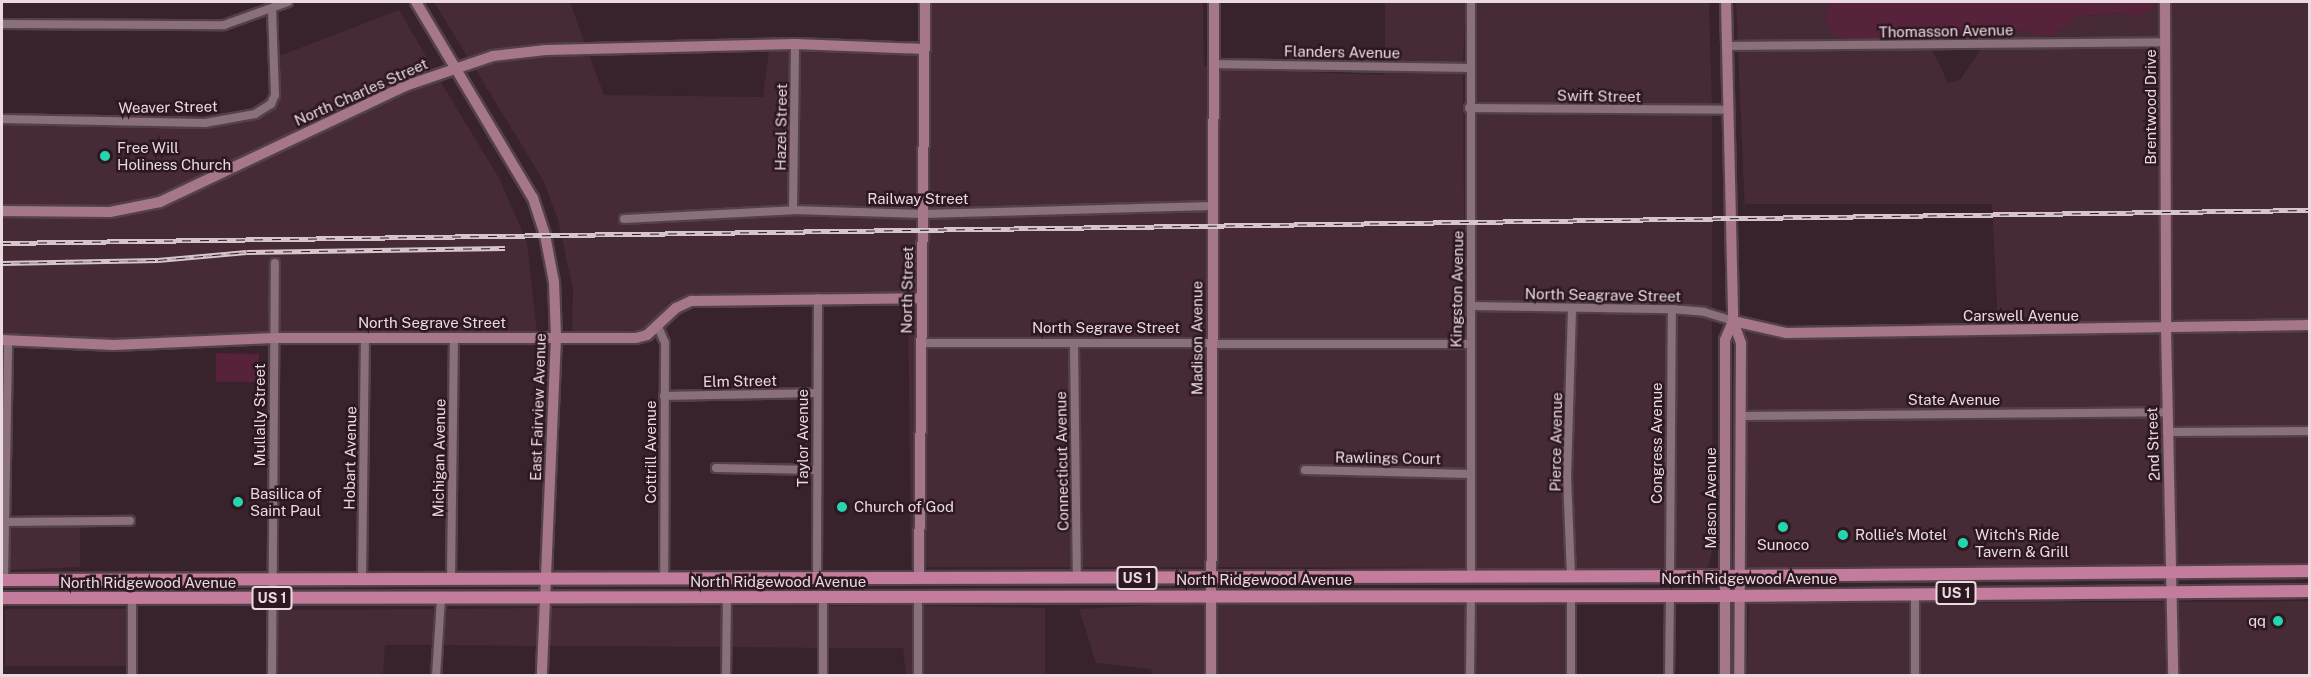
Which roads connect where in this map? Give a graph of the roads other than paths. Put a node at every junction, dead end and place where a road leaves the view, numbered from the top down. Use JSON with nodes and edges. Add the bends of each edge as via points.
{"nodes":[{"id":1,"x":288,"y":2,"type":"edge"},
{"id":2,"x":416,"y":2,"type":"edge"},
{"id":3,"x":925,"y":2,"type":"edge"},
{"id":4,"x":1215,"y":2,"type":"edge"},
{"id":5,"x":1471,"y":2,"type":"edge"},
{"id":6,"x":1726,"y":2,"type":"edge"},
{"id":7,"x":2165,"y":2,"type":"edge"},
{"id":8,"x":272,"y":9,"type":"junction"},
{"id":9,"x":2,"y":24,"type":"edge"},
{"id":10,"x":2165,"y":42,"type":"junction"},
{"id":11,"x":795,"y":44,"type":"junction"},
{"id":12,"x":1727,"y":46,"type":"junction"},
{"id":13,"x":924,"y":49,"type":"junction"},
{"id":14,"x":1214,"y":64,"type":"junction"},
{"id":15,"x":454,"y":68,"type":"junction"},
{"id":16,"x":1469,"y":68,"type":"junction"},
{"id":17,"x":1469,"y":108,"type":"junction"},
{"id":18,"x":1728,"y":110,"type":"junction"},
{"id":19,"x":2,"y":119,"type":"edge"},
{"id":20,"x":1213,"y":206,"type":"junction"},
{"id":21,"x":793,"y":210,"type":"junction"},
{"id":22,"x":2,"y":211,"type":"edge"},
{"id":23,"x":2166,"y":212,"type":"joint"},
{"id":24,"x":923,"y":214,"type":"junction"},
{"id":25,"x":624,"y":219,"type":"dead end"},
{"id":26,"x":274,"y":263,"type":"dead end"},
{"id":27,"x":818,"y":298,"type":"junction"},
{"id":28,"x":922,"y":298,"type":"junction"},
{"id":29,"x":1471,"y":306,"type":"junction"},
{"id":30,"x":1572,"y":308,"type":"junction"},
{"id":31,"x":1672,"y":309,"type":"junction"},
{"id":32,"x":1733,"y":321,"type":"junction"},
{"id":33,"x":2310,"y":326,"type":"edge"},
{"id":34,"x":658,"y":327,"type":"junction"},
{"id":35,"x":2166,"y":329,"type":"junction"},
{"id":36,"x":274,"y":338,"type":"junction"},
{"id":37,"x":364,"y":338,"type":"junction"},
{"id":38,"x":454,"y":338,"type":"junction"},
{"id":39,"x":556,"y":338,"type":"junction"},
{"id":40,"x":5,"y":340,"type":"edge"},
{"id":41,"x":1212,"y":342,"type":"junction"},
{"id":42,"x":921,"y":343,"type":"junction"},
{"id":43,"x":1074,"y":343,"type":"junction"},
{"id":44,"x":1470,"y":344,"type":"junction"},
{"id":45,"x":817,"y":393,"type":"junction"},
{"id":46,"x":664,"y":396,"type":"junction"},
{"id":47,"x":2167,"y":412,"type":"junction"},
{"id":48,"x":1740,"y":416,"type":"junction"},
{"id":49,"x":2310,"y":430,"type":"edge"},
{"id":50,"x":2168,"y":432,"type":"junction"},
{"id":51,"x":716,"y":468,"type":"dead end"},
{"id":52,"x":816,"y":470,"type":"junction"},
{"id":53,"x":1305,"y":470,"type":"dead end"},
{"id":54,"x":1470,"y":474,"type":"junction"},
{"id":55,"x":130,"y":521,"type":"dead end"},
{"id":56,"x":5,"y":522,"type":"junction"},
{"id":57,"x":2310,"y":571,"type":"edge"},
{"id":58,"x":2173,"y":573,"type":"junction"},
{"id":59,"x":1571,"y":576,"type":"junction"},
{"id":60,"x":1670,"y":576,"type":"junction"},
{"id":61,"x":1726,"y":576,"type":"junction"},
{"id":62,"x":1740,"y":576,"type":"junction"},
{"id":63,"x":1471,"y":577,"type":"junction"},
{"id":64,"x":547,"y":578,"type":"junction"},
{"id":65,"x":664,"y":578,"type":"junction"},
{"id":66,"x":919,"y":578,"type":"junction"},
{"id":67,"x":1077,"y":578,"type":"junction"},
{"id":68,"x":1211,"y":578,"type":"junction"},
{"id":69,"x":273,"y":579,"type":"junction"},
{"id":70,"x":362,"y":579,"type":"junction"},
{"id":71,"x":451,"y":579,"type":"junction"},
{"id":72,"x":748,"y":579,"type":"junction"},
{"id":73,"x":817,"y":579,"type":"junction"},
{"id":74,"x":3,"y":580,"type":"edge"},
{"id":75,"x":2310,"y":591,"type":"edge"},
{"id":76,"x":2173,"y":592,"type":"junction"},
{"id":77,"x":1915,"y":593,"type":"junction"},
{"id":78,"x":1471,"y":595,"type":"junction"},
{"id":79,"x":1571,"y":595,"type":"junction"},
{"id":80,"x":1670,"y":595,"type":"junction"},
{"id":81,"x":918,"y":596,"type":"junction"},
{"id":82,"x":1211,"y":596,"type":"junction"},
{"id":83,"x":1725,"y":596,"type":"junction"},
{"id":84,"x":1738,"y":596,"type":"junction"},
{"id":85,"x":441,"y":597,"type":"junction"},
{"id":86,"x":543,"y":597,"type":"junction"},
{"id":87,"x":727,"y":597,"type":"junction"},
{"id":88,"x":823,"y":597,"type":"junction"},
{"id":89,"x":2,"y":598,"type":"edge"},
{"id":90,"x":132,"y":598,"type":"junction"},
{"id":91,"x":273,"y":598,"type":"junction"},
{"id":92,"x":132,"y":675,"type":"edge"},
{"id":93,"x":272,"y":675,"type":"edge"},
{"id":94,"x":436,"y":675,"type":"edge"},
{"id":95,"x":542,"y":675,"type":"edge"},
{"id":96,"x":726,"y":675,"type":"edge"},
{"id":97,"x":823,"y":675,"type":"edge"},
{"id":98,"x":918,"y":675,"type":"edge"},
{"id":99,"x":1211,"y":675,"type":"edge"},
{"id":100,"x":1470,"y":675,"type":"edge"},
{"id":101,"x":1571,"y":675,"type":"edge"},
{"id":102,"x":1669,"y":675,"type":"edge"},
{"id":103,"x":1725,"y":675,"type":"edge"},
{"id":104,"x":1739,"y":675,"type":"edge"},
{"id":105,"x":1915,"y":675,"type":"edge"},
{"id":106,"x":2173,"y":675,"type":"edge"}],
"edges":[{"from":1,"to":8,"type":"street"},
{"from":2,"to":15,"type":"street","name":"East Fairview Avenue"},
{"from":3,"to":13,"type":"street","name":"North Street"},
{"from":4,"to":14,"type":"street","name":"Madison Avenue"},
{"from":5,"to":16,"type":"street","name":"Kingston Avenue"},
{"from":6,"to":12,"type":"street","name":"Mason Avenue"},
{"from":7,"to":10,"type":"street","name":"Brentwood Drive"},
{"from":8,"to":9,"type":"street","via":[[224,25],[189,27]]},
{"from":8,"to":19,"type":"street","name":"Weaver Street","via":[[275,95],[271,104],[255,114],[205,123]]},
{"from":10,"to":12,"type":"street","name":"Thomasson Avenue"},
{"from":10,"to":23,"type":"street","name":"Brentwood Drive"},
{"from":11,"to":13,"type":"street","name":"North Charles Street"},
{"from":11,"to":15,"type":"street","name":"North Charles Street","via":[[546,50],[492,56]]},
{"from":11,"to":21,"type":"street","name":"Hazel Street"},
{"from":12,"to":18,"type":"street","name":"Mason Avenue"},
{"from":13,"to":24,"type":"street","name":"North Street"},
{"from":14,"to":16,"type":"street","name":"Flanders Avenue"},
{"from":14,"to":20,"type":"street","name":"Madison Avenue"},
{"from":15,"to":22,"type":"street","name":"North Charles Street","via":[[405,86],[160,202],[110,212]]},
{"from":15,"to":39,"type":"street","name":"East Fairview Avenue","via":[[533,198],[554,282]]},
{"from":16,"to":17,"type":"street","name":"Kingston Avenue"},
{"from":17,"to":18,"type":"street","name":"Swift Street"},
{"from":17,"to":29,"type":"street","name":"Kingston Avenue"},
{"from":18,"to":32,"type":"street","name":"Mason Avenue"},
{"from":20,"to":24,"type":"street","name":"Railway Street"},
{"from":20,"to":41,"type":"street","name":"Madison Avenue"},
{"from":21,"to":24,"type":"street","name":"Railway Street"},
{"from":21,"to":25,"type":"street","name":"Railway Street"},
{"from":23,"to":35,"type":"street","name":"2nd Street"},
{"from":24,"to":28,"type":"street","name":"North Street"},
{"from":26,"to":36,"type":"street","name":"Mullally Street"},
{"from":27,"to":28,"type":"street","name":"North Segrave Street"},
{"from":27,"to":34,"type":"street","name":"North Segrave Street","via":[[691,301],[676,308]]},
{"from":27,"to":45,"type":"street","name":"Taylor Avenue"},
{"from":28,"to":42,"type":"street","name":"North Street"},
{"from":29,"to":30,"type":"street","name":"North Seagrave Street"},
{"from":29,"to":44,"type":"street","name":"Kingston Avenue"},
{"from":30,"to":31,"type":"street","name":"North Seagrave Street"},
{"from":30,"to":59,"type":"street","name":"Pierce Avenue","via":[[1567,477]]},
{"from":31,"to":32,"type":"street","name":"North Seagrave Street","via":[[1704,312]]},
{"from":31,"to":60,"type":"street","name":"Congress Avenue"},
{"from":32,"to":35,"type":"street","name":"Carswell Avenue","via":[[1786,333]]},
{"from":32,"to":48,"type":"street","name":"Mason Avenue","via":[[1740,340]]},
{"from":32,"to":61,"type":"street","name":"Mason Avenue","via":[[1725,340]]},
{"from":33,"to":35,"type":"street","name":"Carswell Avenue"},
{"from":34,"to":39,"type":"street","name":"North Segrave Street","via":[[636,338]]},
{"from":34,"to":46,"type":"street","name":"Cottrill Avenue","via":[[665,343]]},
{"from":35,"to":47,"type":"street","name":"2nd Street"},
{"from":36,"to":37,"type":"street","name":"North Segrave Street"},
{"from":36,"to":40,"type":"street","name":"North Segrave Street","via":[[114,345]]},
{"from":36,"to":69,"type":"street","name":"Mullally Street"},
{"from":37,"to":38,"type":"street","name":"North Segrave Street"},
{"from":37,"to":70,"type":"street","name":"Hobart Avenue"},
{"from":38,"to":39,"type":"street","name":"North Segrave Street"},
{"from":38,"to":71,"type":"street","name":"Michigan Avenue"},
{"from":39,"to":64,"type":"street","name":"East Fairview Avenue"},
{"from":40,"to":56,"type":"street"},
{"from":41,"to":43,"type":"street","name":"North Segrave Street"},
{"from":41,"to":44,"type":"street","name":"North Segrave Street"},
{"from":41,"to":68,"type":"street","name":"Madison Avenue"},
{"from":42,"to":43,"type":"street","name":"North Segrave Street"},
{"from":42,"to":66,"type":"street","name":"North Street"},
{"from":43,"to":67,"type":"street","name":"Connecticut Avenue"},
{"from":44,"to":54,"type":"street","name":"Kingston Avenue"},
{"from":45,"to":46,"type":"street","name":"Elm Street"},
{"from":45,"to":52,"type":"street","name":"Taylor Avenue"},
{"from":46,"to":65,"type":"street","name":"Cottrill Avenue"},
{"from":47,"to":48,"type":"street","name":"State Avenue"},
{"from":47,"to":50,"type":"street","name":"2nd Street"},
{"from":48,"to":62,"type":"street","name":"Mason Avenue"},
{"from":49,"to":50,"type":"street"},
{"from":50,"to":58,"type":"street","name":"2nd Street"},
{"from":51,"to":52,"type":"street"},
{"from":52,"to":73,"type":"street","name":"Taylor Avenue"},
{"from":53,"to":54,"type":"street","name":"Rawlings Court"},
{"from":54,"to":63,"type":"street","name":"Kingston Avenue"},
{"from":55,"to":56,"type":"street"},
{"from":56,"to":74,"type":"street"},
{"from":57,"to":58,"type":"main road","name":"North Ridgewood Avenue","number":"US 1"},
{"from":58,"to":62,"type":"main road","name":"North Ridgewood Avenue","number":"US 1"},
{"from":58,"to":76,"type":"street","name":"2nd Street"},
{"from":59,"to":60,"type":"main road","name":"North Ridgewood Avenue","number":"US 1"},
{"from":59,"to":63,"type":"main road","name":"North Ridgewood Avenue","number":"US 1"},
{"from":60,"to":61,"type":"main road","name":"North Ridgewood Avenue","number":"US 1"},
{"from":61,"to":62,"type":"main road","name":"North Ridgewood Avenue","number":"US 1"},
{"from":61,"to":83,"type":"street","name":"Mason Avenue"},
{"from":62,"to":84,"type":"street","name":"Mason Avenue"},
{"from":63,"to":68,"type":"main road","name":"North Ridgewood Avenue","number":"US 1"},
{"from":64,"to":65,"type":"main road","name":"North Ridgewood Avenue","number":"US 1"},
{"from":64,"to":71,"type":"main road","name":"North Ridgewood Avenue","number":"US 1"},
{"from":64,"to":86,"type":"street","name":"East Fairview Avenue"},
{"from":65,"to":72,"type":"main road","name":"North Ridgewood Avenue","number":"US 1"},
{"from":66,"to":67,"type":"main road","name":"North Ridgewood Avenue","number":"US 1"},
{"from":66,"to":73,"type":"main road","name":"North Ridgewood Avenue","number":"US 1"},
{"from":67,"to":68,"type":"main road","name":"North Ridgewood Avenue","number":"US 1"},
{"from":68,"to":82,"type":"street","name":"Madison Avenue"},
{"from":69,"to":70,"type":"main road","name":"North Ridgewood Avenue","number":"US 1"},
{"from":69,"to":74,"type":"main road","name":"North Ridgewood Avenue","number":"US 1"},
{"from":69,"to":91,"type":"street","name":"Mullally Street"},
{"from":70,"to":71,"type":"main road","name":"North Ridgewood Avenue","number":"US 1"},
{"from":72,"to":73,"type":"main road","name":"North Ridgewood Avenue","number":"US 1"},
{"from":72,"to":87,"type":"main road"},
{"from":75,"to":76,"type":"main road","name":"North Ridgewood Avenue","number":"US 1"},
{"from":76,"to":77,"type":"main road","name":"North Ridgewood Avenue","number":"US 1"},
{"from":76,"to":106,"type":"street","name":"2nd Street"},
{"from":77,"to":84,"type":"main road","name":"North Ridgewood Avenue","number":"US 1"},
{"from":77,"to":105,"type":"street"},
{"from":78,"to":79,"type":"main road","name":"North Ridgewood Avenue","number":"US 1"},
{"from":78,"to":82,"type":"main road","name":"North Ridgewood Avenue","number":"US 1"},
{"from":78,"to":100,"type":"street"},
{"from":79,"to":80,"type":"main road","name":"North Ridgewood Avenue","number":"US 1"},
{"from":79,"to":101,"type":"street"},
{"from":80,"to":83,"type":"main road","name":"North Ridgewood Avenue","number":"US 1"},
{"from":80,"to":102,"type":"street"},
{"from":81,"to":82,"type":"main road","name":"North Ridgewood Avenue","number":"US 1"},
{"from":81,"to":88,"type":"main road","name":"North Ridgewood Avenue","number":"US 1"},
{"from":81,"to":98,"type":"street"},
{"from":82,"to":99,"type":"street","name":"Madison Avenue"},
{"from":83,"to":84,"type":"main road","name":"North Ridgewood Avenue","number":"US 1"},
{"from":83,"to":103,"type":"street","name":"Mason Avenue"},
{"from":84,"to":104,"type":"street","name":"Mason Avenue"},
{"from":85,"to":86,"type":"main road","name":"North Ridgewood Avenue","number":"US 1"},
{"from":85,"to":91,"type":"main road","name":"North Ridgewood Avenue","number":"US 1"},
{"from":85,"to":94,"type":"street"},
{"from":86,"to":87,"type":"main road","name":"North Ridgewood Avenue","number":"US 1"},
{"from":86,"to":95,"type":"street","name":"East Fairview Avenue"},
{"from":87,"to":88,"type":"main road","name":"North Ridgewood Avenue","number":"US 1"},
{"from":87,"to":96,"type":"street"},
{"from":88,"to":97,"type":"street"},
{"from":89,"to":90,"type":"main road","name":"North Ridgewood Avenue","number":"US 1"},
{"from":90,"to":91,"type":"main road","name":"North Ridgewood Avenue","number":"US 1"},
{"from":90,"to":92,"type":"street"},
{"from":91,"to":93,"type":"street","name":"Mullally Street"}]}
